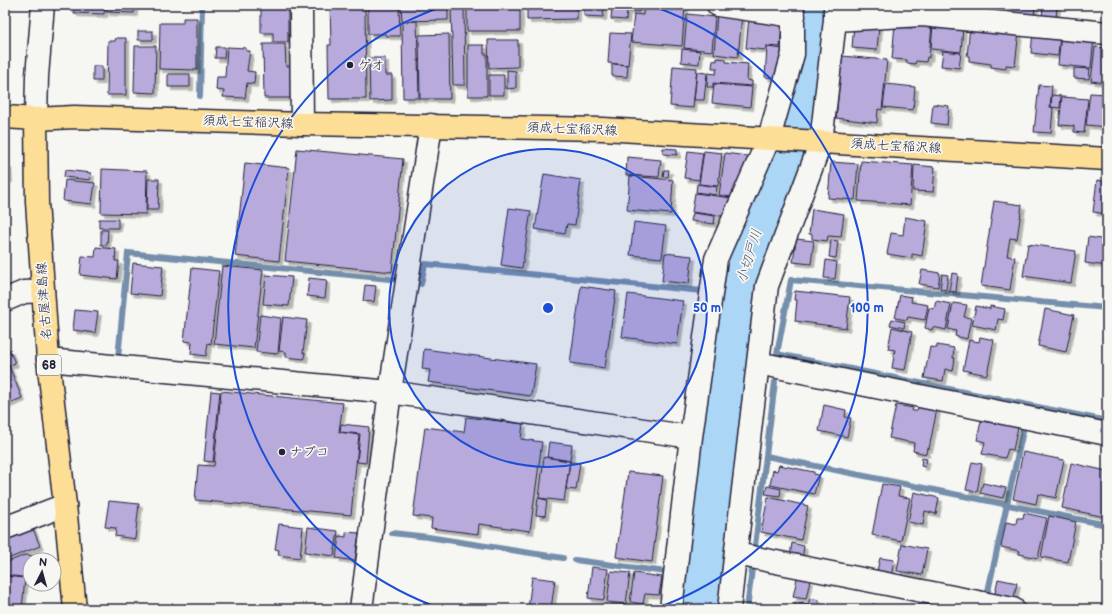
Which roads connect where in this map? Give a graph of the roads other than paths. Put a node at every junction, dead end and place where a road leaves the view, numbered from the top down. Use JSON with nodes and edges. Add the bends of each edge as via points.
{"nodes":[{"id":1,"x":43,"y":5,"type":"edge"},
{"id":2,"x":300,"y":5,"type":"edge"},
{"id":3,"x":718,"y":5,"type":"edge"},
{"id":4,"x":793,"y":11,"type":"edge"},
{"id":5,"x":835,"y":13,"type":"edge"},
{"id":6,"x":996,"y":13,"type":"edge"},
{"id":7,"x":1107,"y":33,"type":"edge"},
{"id":8,"x":5,"y":118,"type":"edge"},
{"id":9,"x":36,"y":119,"type":"junction"},
{"id":10,"x":302,"y":124,"type":"junction"},
{"id":11,"x":431,"y":125,"type":"junction"},
{"id":12,"x":772,"y":139,"type":"junction"},
{"id":13,"x":814,"y":142,"type":"junction"},
{"id":14,"x":1107,"y":159,"type":"edge"},
{"id":15,"x":43,"y":291,"type":"junction"},
{"id":16,"x":5,"y":300,"type":"edge"},
{"id":17,"x":48,"y":360,"type":"junction"},
{"id":18,"x":758,"y":363,"type":"junction"},
{"id":19,"x":390,"y":392,"type":"junction"},
{"id":20,"x":1107,"y":434,"type":"edge"},
{"id":21,"x":692,"y":437,"type":"junction"},
{"id":22,"x":65,"y":505,"type":"junction"},
{"id":23,"x":5,"y":528,"type":"edge"},
{"id":24,"x":736,"y":554,"type":"junction"},
{"id":25,"x":75,"y":609,"type":"edge"},
{"id":26,"x":361,"y":609,"type":"edge"},
{"id":27,"x":671,"y":609,"type":"edge"},
{"id":28,"x":729,"y":609,"type":"edge"},
{"id":29,"x":1013,"y":609,"type":"edge"}],
"edges":[{"from":1,"to":9,"type":"street"},
{"from":2,"to":10,"type":"street"},
{"from":3,"to":4,"type":"street"},
{"from":4,"to":12,"type":"street","via":[[793,54]]},
{"from":5,"to":6,"type":"street"},
{"from":5,"to":13,"type":"street"},
{"from":6,"to":7,"type":"street"},
{"from":8,"to":9,"type":"main road"},
{"from":9,"to":10,"type":"main road","name":"須成七宝稲沢線","via":[[74,117]]},
{"from":9,"to":15,"type":"main road","name":"名古屋津島線","number":"68","via":[[37,202]]},
{"from":10,"to":11,"type":"main road","name":"須成七宝稲沢線"},
{"from":11,"to":12,"type":"main road","name":"須成七宝稲沢線","via":[[603,129]]},
{"from":11,"to":19,"type":"street"},
{"from":12,"to":13,"type":"main road","name":"須成七宝稲沢線"},
{"from":12,"to":21,"type":"street","via":[[716,259]]},
{"from":13,"to":14,"type":"main road","name":"須成七宝稲沢線"},
{"from":13,"to":18,"type":"street","via":[[767,286]]},
{"from":15,"to":16,"type":"street","via":[[24,292]]},
{"from":15,"to":17,"type":"main road","name":"名古屋津島線","number":"68"},
{"from":17,"to":19,"type":"street"},
{"from":17,"to":22,"type":"main road","name":"名古屋津島線","number":"68"},
{"from":18,"to":20,"type":"street"},
{"from":18,"to":24,"type":"street"},
{"from":19,"to":21,"type":"street"},
{"from":19,"to":26,"type":"street"},
{"from":21,"to":27,"type":"street"},
{"from":22,"to":23,"type":"street"},
{"from":22,"to":25,"type":"main road","name":"名古屋津島線","number":"68"},
{"from":24,"to":28,"type":"street"},
{"from":24,"to":29,"type":"street"}]}
